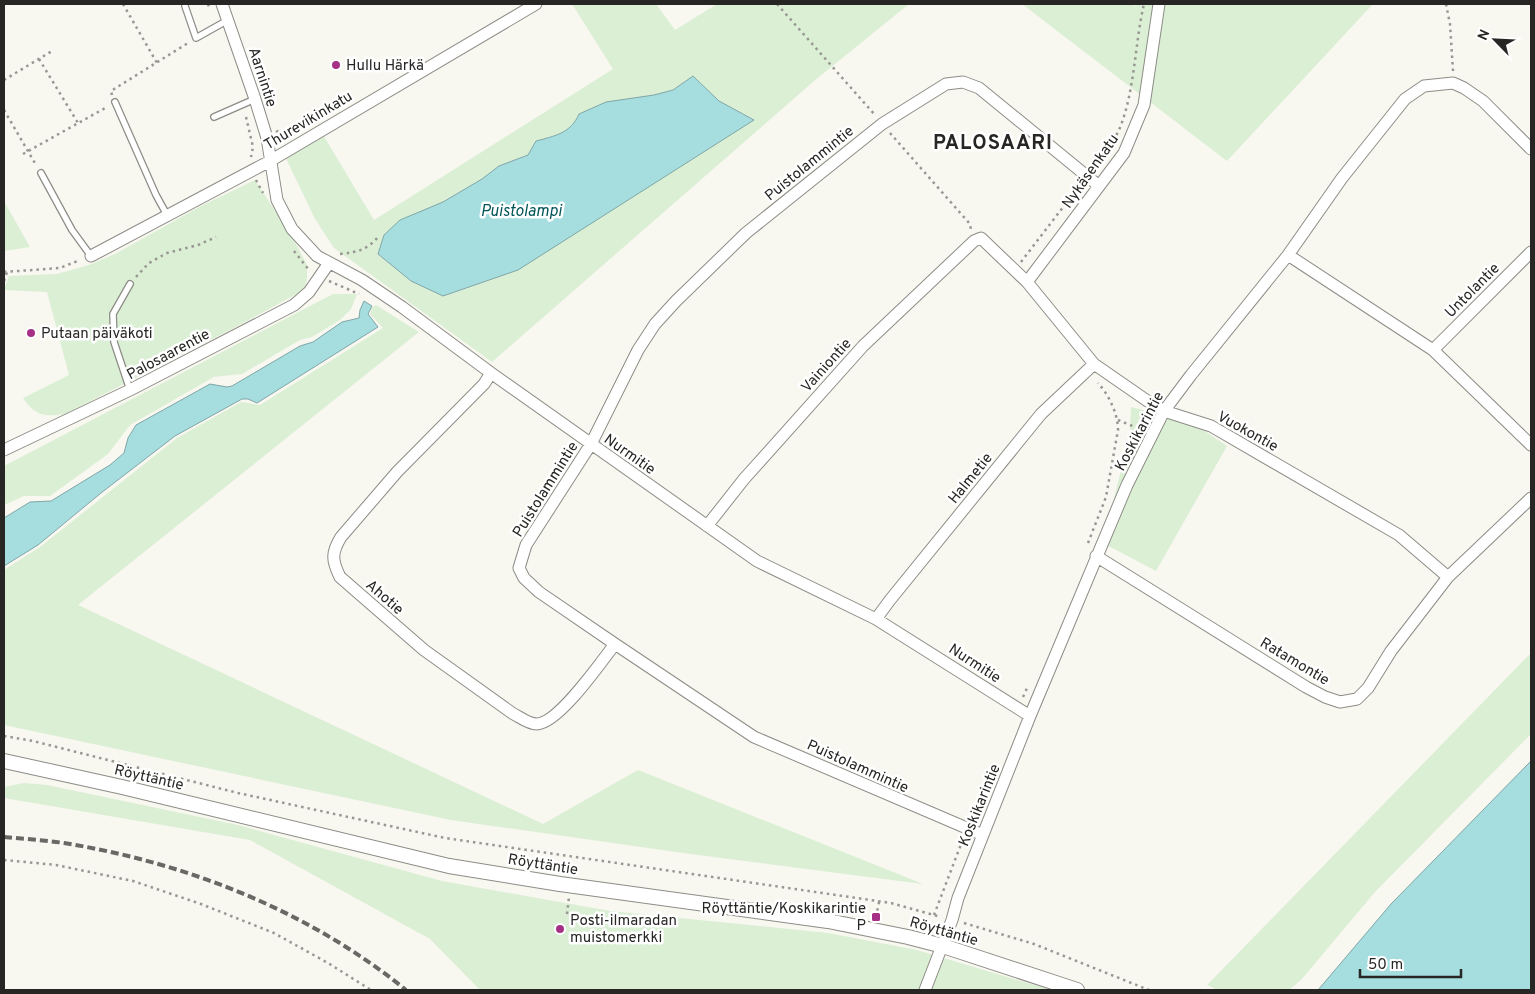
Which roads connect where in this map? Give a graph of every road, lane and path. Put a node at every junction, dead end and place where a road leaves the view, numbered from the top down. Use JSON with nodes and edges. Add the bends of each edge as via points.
{"nodes":[{"id":1,"x":123,"y":4,"type":"edge"},
{"id":2,"x":208,"y":4,"type":"edge"},
{"id":3,"x":222,"y":4,"type":"edge"},
{"id":4,"x":536,"y":4,"type":"edge"},
{"id":5,"x":777,"y":4,"type":"edge"},
{"id":6,"x":1144,"y":4,"type":"edge"},
{"id":7,"x":1159,"y":4,"type":"edge"},
{"id":8,"x":1446,"y":4,"type":"edge"},
{"id":9,"x":185,"y":6,"type":"dead end"},
{"id":10,"x":228,"y":20,"type":"junction"},
{"id":11,"x":216,"y":27,"type":"junction"},
{"id":12,"x":52,"y":51,"type":"dead end"},
{"id":13,"x":39,"y":59,"type":"junction"},
{"id":14,"x":157,"y":63,"type":"dead end"},
{"id":15,"x":4,"y":80,"type":"edge"},
{"id":16,"x":1453,"y":83,"type":"junction"},
{"id":17,"x":255,"y":99,"type":"junction"},
{"id":18,"x":116,"y":102,"type":"dead end"},
{"id":19,"x":243,"y":104,"type":"junction"},
{"id":20,"x":4,"y":110,"type":"edge"},
{"id":21,"x":214,"y":116,"type":"dead end"},
{"id":22,"x":78,"y":123,"type":"dead end"},
{"id":23,"x":882,"y":124,"type":"junction"},
{"id":24,"x":296,"y":130,"type":"dead end"},
{"id":25,"x":267,"y":138,"type":"junction"},
{"id":26,"x":254,"y":146,"type":"junction"},
{"id":27,"x":1531,"y":149,"type":"edge"},
{"id":28,"x":270,"y":161,"type":"junction"},
{"id":29,"x":251,"y":170,"type":"junction"},
{"id":30,"x":41,"y":173,"type":"joint"},
{"id":31,"x":1087,"y":176,"type":"junction"},
{"id":32,"x":1099,"y":186,"type":"junction"},
{"id":33,"x":167,"y":215,"type":"junction"},
{"id":34,"x":379,"y":236,"type":"dead end"},
{"id":35,"x":216,"y":238,"type":"dead end"},
{"id":36,"x":977,"y":240,"type":"junction"},
{"id":37,"x":1531,"y":252,"type":"edge"},
{"id":38,"x":91,"y":256,"type":"junction"},
{"id":39,"x":317,"y":256,"type":"junction"},
{"id":40,"x":1288,"y":256,"type":"junction"},
{"id":41,"x":329,"y":263,"type":"junction"},
{"id":42,"x":1015,"y":269,"type":"junction"},
{"id":43,"x":310,"y":270,"type":"dead end"},
{"id":44,"x":5,"y":272,"type":"edge"},
{"id":45,"x":4,"y":281,"type":"edge"},
{"id":46,"x":1027,"y":282,"type":"junction"},
{"id":47,"x":130,"y":284,"type":"joint"},
{"id":48,"x":1433,"y":350,"type":"junction"},
{"id":49,"x":1091,"y":368,"type":"junction"},
{"id":50,"x":491,"y":373,"type":"junction"},
{"id":51,"x":130,"y":390,"type":"junction"},
{"id":52,"x":1164,"y":410,"type":"junction"},
{"id":53,"x":1118,"y":420,"type":"junction"},
{"id":54,"x":1152,"y":435,"type":"junction"},
{"id":55,"x":590,"y":444,"type":"junction"},
{"id":56,"x":1531,"y":445,"type":"edge"},
{"id":57,"x":4,"y":450,"type":"edge"},
{"id":58,"x":1531,"y":498,"type":"edge"},
{"id":59,"x":707,"y":526,"type":"junction"},
{"id":60,"x":1086,"y":549,"type":"dead end"},
{"id":61,"x":1096,"y":556,"type":"junction"},
{"id":62,"x":1448,"y":577,"type":"junction"},
{"id":63,"x":876,"y":619,"type":"junction"},
{"id":64,"x":615,"y":644,"type":"junction"},
{"id":65,"x":1030,"y":682,"type":"dead end"},
{"id":66,"x":1017,"y":709,"type":"junction"},
{"id":67,"x":1030,"y":716,"type":"junction"},
{"id":68,"x":4,"y":736,"type":"edge"},
{"id":69,"x":4,"y":761,"type":"edge"},
{"id":70,"x":988,"y":788,"type":"dead end"},
{"id":71,"x":967,"y":829,"type":"junction"},
{"id":72,"x":983,"y":835,"type":"junction"},
{"id":73,"x":4,"y":860,"type":"edge"},
{"id":74,"x":879,"y":902,"type":"junction"},
{"id":75,"x":934,"y":915,"type":"junction"},
{"id":76,"x":876,"y":917,"type":"dead end"},
{"id":77,"x":952,"y":920,"type":"junction"},
{"id":78,"x":942,"y":946,"type":"junction"},
{"id":79,"x":371,"y":990,"type":"edge"},
{"id":80,"x":925,"y":990,"type":"edge"},
{"id":81,"x":1078,"y":990,"type":"edge"},
{"id":82,"x":1149,"y":990,"type":"edge"}],
"edges":[{"from":1,"to":14,"type":"path"},
{"from":2,"to":11,"type":"path"},
{"from":3,"to":10,"type":"street","name":"Aarnintie"},
{"from":4,"to":28,"type":"street","name":"Thurevikinkatu"},
{"from":5,"to":23,"type":"path"},
{"from":6,"to":31,"type":"path","via":[[1121,125]]},
{"from":7,"to":32,"type":"street","name":"Nykäsenkatu","via":[[1144,105],[1124,154]]},
{"from":8,"to":16,"type":"path"},
{"from":9,"to":11,"type":"lane","via":[[196,38]]},
{"from":10,"to":11,"type":"lane"},
{"from":10,"to":17,"type":"street","name":"Aarnintie"},
{"from":12,"to":13,"type":"path"},
{"from":13,"to":15,"type":"path"},
{"from":13,"to":22,"type":"path"},
{"from":16,"to":27,"type":"street","via":[[1483,101]]},
{"from":16,"to":40,"type":"street","name":"Koskikarintie","via":[[1424,86],[1405,100],[1342,178]]},
{"from":17,"to":19,"type":"lane"},
{"from":17,"to":25,"type":"street","name":"Aarnintie"},
{"from":18,"to":33,"type":"lane"},
{"from":19,"to":21,"type":"lane"},
{"from":19,"to":26,"type":"path"},
{"from":20,"to":30,"type":"path"},
{"from":23,"to":31,"type":"street","name":"Puistolammintie","via":[[946,84],[963,82],[979,88]]},
{"from":23,"to":36,"type":"path","via":[[970,224]]},
{"from":23,"to":55,"type":"street","name":"Puistolammintie","via":[[746,233],[655,324],[638,350]]},
{"from":24,"to":25,"type":"path","via":[[288,134],[278,131]]},
{"from":25,"to":26,"type":"path"},
{"from":25,"to":28,"type":"street","name":"Aarnintie"},
{"from":26,"to":29,"type":"path","via":[[248,162]]},
{"from":28,"to":29,"type":"street","name":"Thurevikinkatu"},
{"from":28,"to":39,"type":"street","name":"Nurmitie","via":[[277,200],[292,229]]},
{"from":29,"to":33,"type":"street","name":"Thurevikinkatu"},
{"from":30,"to":38,"type":"lane","via":[[72,230]]},
{"from":31,"to":32,"type":"street","name":"Puistolammintie"},
{"from":31,"to":42,"type":"path"},
{"from":32,"to":46,"type":"street","name":"Nykäsenkatu"},
{"from":33,"to":38,"type":"street","name":"Thurevikinkatu"},
{"from":34,"to":39,"type":"path","via":[[371,246],[356,252]]},
{"from":35,"to":47,"type":"path","via":[[166,253],[148,263]]},
{"from":36,"to":42,"type":"street","name":"Vuokontie"},
{"from":36,"to":59,"type":"street","name":"Vainiontie","via":[[863,346],[744,479]]},
{"from":37,"to":48,"type":"street","name":"Untolantie"},
{"from":38,"to":44,"type":"path","via":[[60,268]]},
{"from":39,"to":41,"type":"street","name":"Nurmitie"},
{"from":39,"to":43,"type":"path"},
{"from":40,"to":48,"type":"street"},
{"from":40,"to":52,"type":"street","name":"Koskikarintie"},
{"from":41,"to":50,"type":"street","name":"Nurmitie","via":[[402,307]]},
{"from":41,"to":51,"type":"street","name":"Palosaarentie","via":[[309,292],[294,305]]},
{"from":42,"to":46,"type":"street","name":"Vuokontie"},
{"from":44,"to":45,"type":"path"},
{"from":46,"to":49,"type":"street","name":"Vuokontie"},
{"from":47,"to":51,"type":"lane","via":[[113,314],[114,342]]},
{"from":48,"to":56,"type":"street"},
{"from":49,"to":52,"type":"street","name":"Vuokontie"},
{"from":49,"to":53,"type":"path"},
{"from":49,"to":63,"type":"street","name":"Halmetie","via":[[1042,414]]},
{"from":50,"to":55,"type":"street","name":"Nurmitie"},
{"from":50,"to":64,"type":"street","name":"Ahotie","via":[[397,472],[341,537],[333,555],[334,566],[340,578],[424,650],[512,713],[535,724],[546,722],[562,708],[586,683]]},
{"from":51,"to":57,"type":"street","name":"Palosaarentie"},
{"from":52,"to":54,"type":"street","name":"Koskikarintie"},
{"from":52,"to":62,"type":"street","name":"Vuokontie","via":[[1211,426],[1382,525]]},
{"from":53,"to":54,"type":"path"},
{"from":53,"to":60,"type":"path","via":[[1106,497]]},
{"from":54,"to":61,"type":"street","name":"Koskikarintie"},
{"from":55,"to":59,"type":"street","name":"Nurmitie"},
{"from":55,"to":64,"type":"street","name":"Puistolammintie","via":[[526,545],[519,568],[524,578],[539,592]]},
{"from":58,"to":62,"type":"street","name":"Ratamontie"},
{"from":59,"to":63,"type":"street","name":"Nurmitie","via":[[757,561]]},
{"from":61,"to":62,"type":"street","name":"Ratamontie","via":[[1306,687],[1340,702],[1357,699],[1368,688],[1390,651]]},
{"from":61,"to":67,"type":"street","name":"Koskikarintie"},
{"from":63,"to":66,"type":"street","name":"Nurmitie"},
{"from":64,"to":71,"type":"street","name":"Puistolammintie","via":[[754,737]]},
{"from":65,"to":66,"type":"path"},
{"from":66,"to":67,"type":"street","name":"Nurmitie"},
{"from":67,"to":72,"type":"street","name":"Koskikarintie"},
{"from":68,"to":74,"type":"path","via":[[238,793],[446,838]]},
{"from":69,"to":78,"type":"street","name":"Röyttäntie","via":[[449,866],[828,921]]},
{"from":70,"to":71,"type":"path"},
{"from":71,"to":72,"type":"street","name":"Puistolammintie"},
{"from":71,"to":75,"type":"path"},
{"from":72,"to":77,"type":"street","name":"Koskikarintie"},
{"from":73,"to":79,"type":"path","via":[[56,865],[133,880],[201,904],[274,933]]},
{"from":74,"to":75,"type":"path"},
{"from":74,"to":76,"type":"path"},
{"from":75,"to":77,"type":"path"},
{"from":77,"to":78,"type":"street","name":"Koskikarintie"},
{"from":77,"to":82,"type":"path","via":[[1034,944]]},
{"from":78,"to":80,"type":"street","name":"Koskikarintie"},
{"from":78,"to":81,"type":"street","name":"Röyttäntie"}]}
